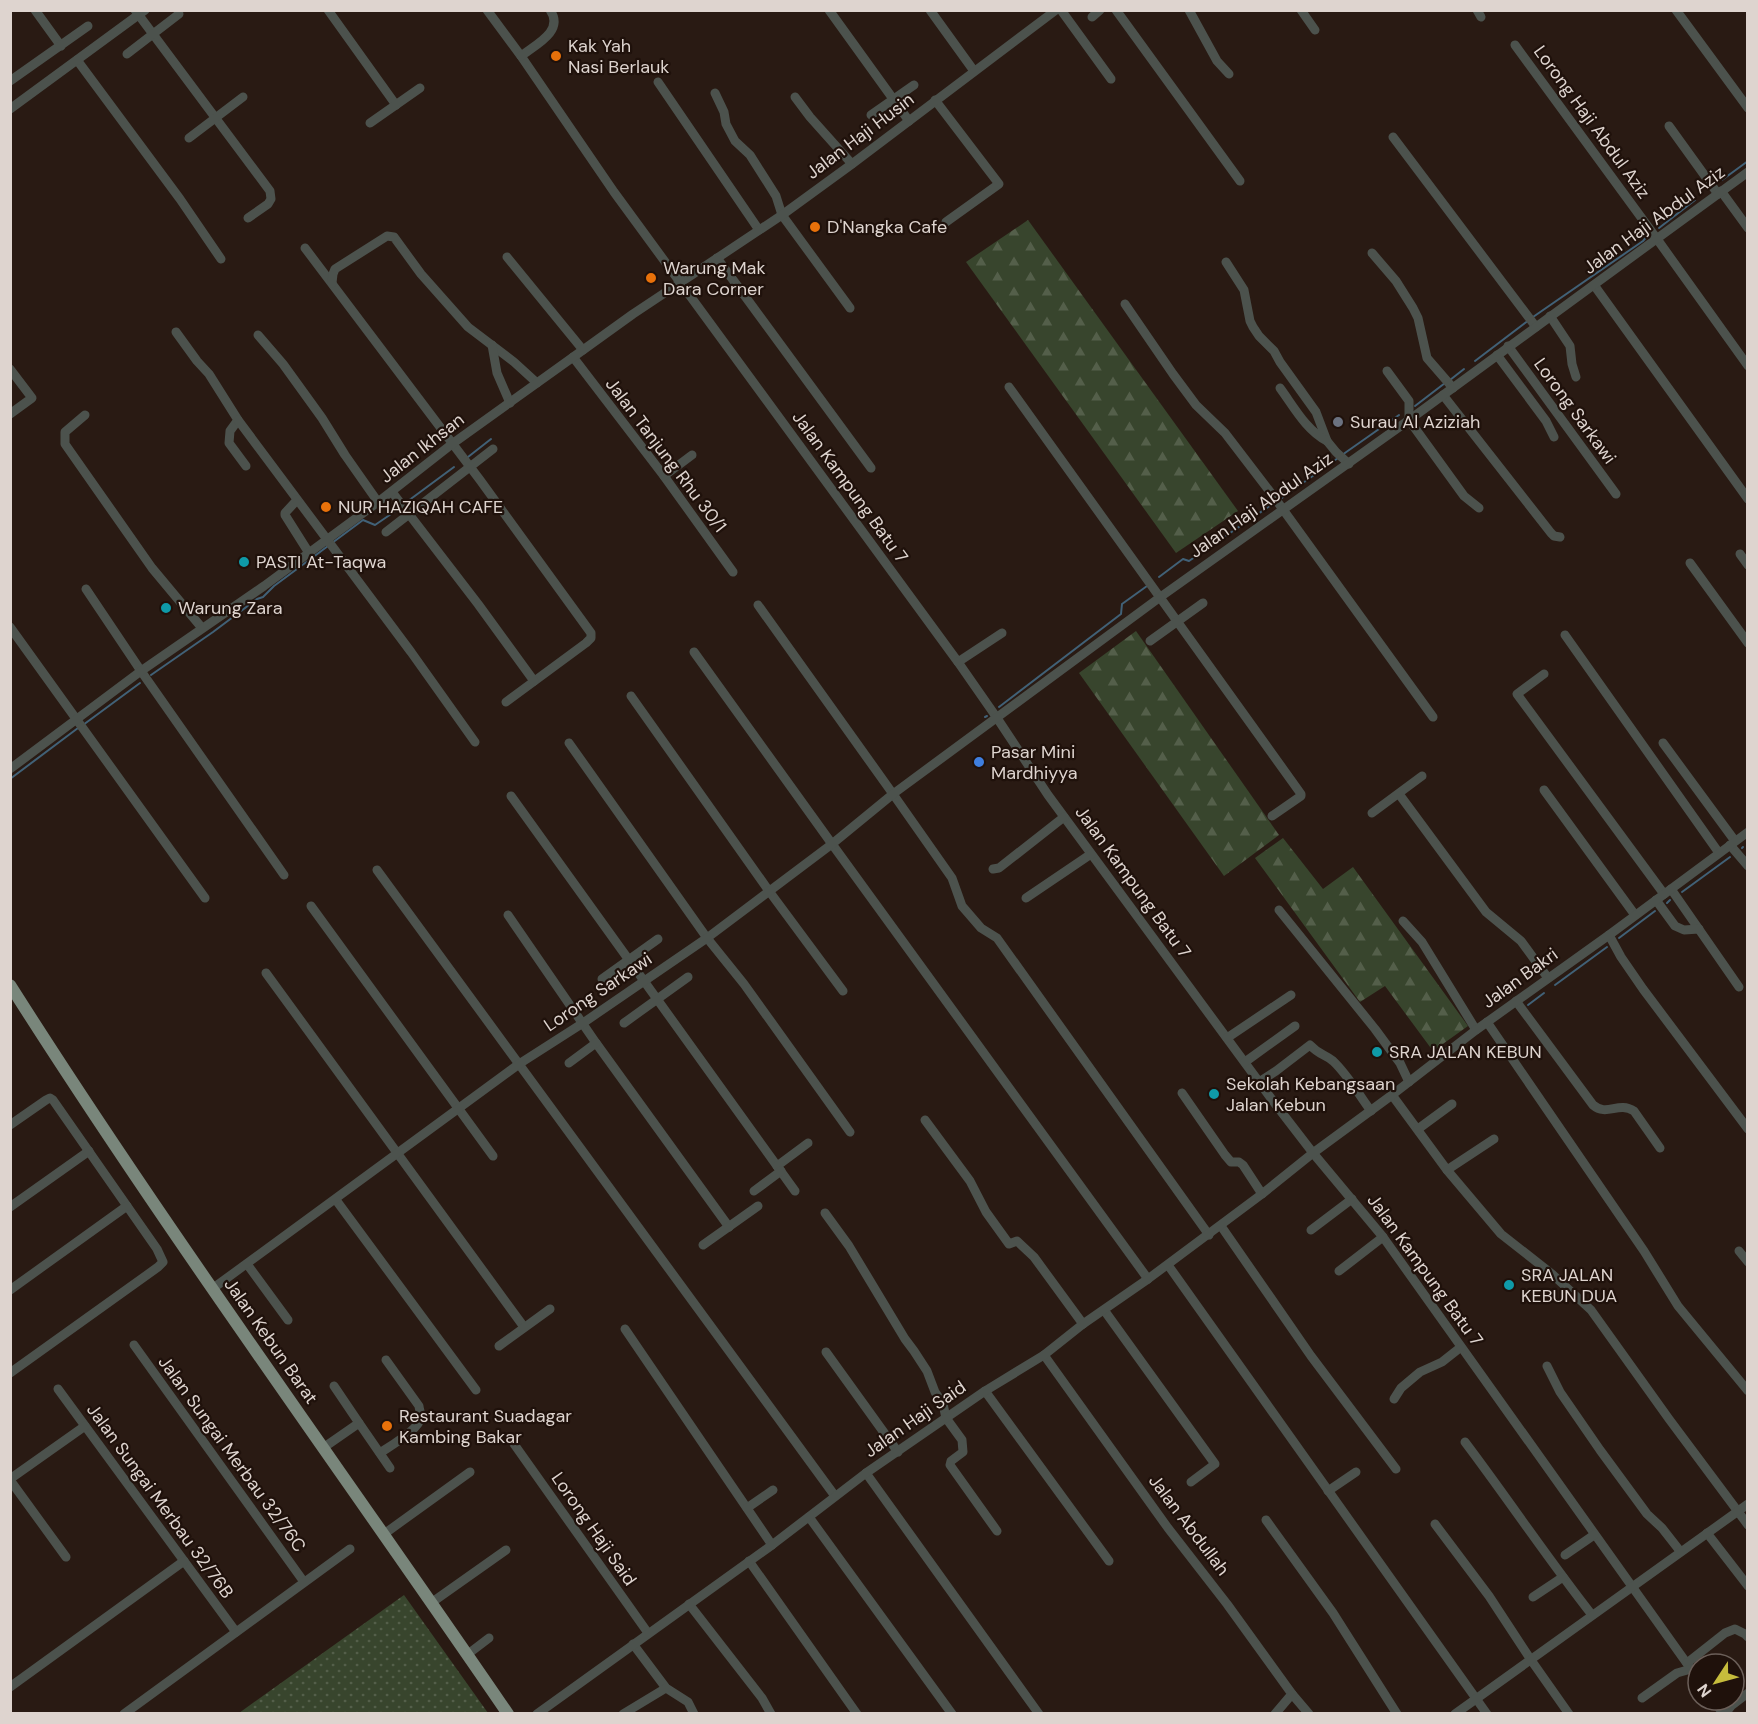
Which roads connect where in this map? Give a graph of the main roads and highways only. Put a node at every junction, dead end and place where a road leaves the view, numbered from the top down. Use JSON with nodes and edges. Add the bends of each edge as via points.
{"nodes":[{"id":1,"x":10,"y":985,"type":"edge"},
{"id":2,"x":508,"y":1713,"type":"edge"}],
"edges":[{"from":1,"to":2,"type":"main road","name":"Jalan Kebun Barat","via":[[212,1288]]}]}
